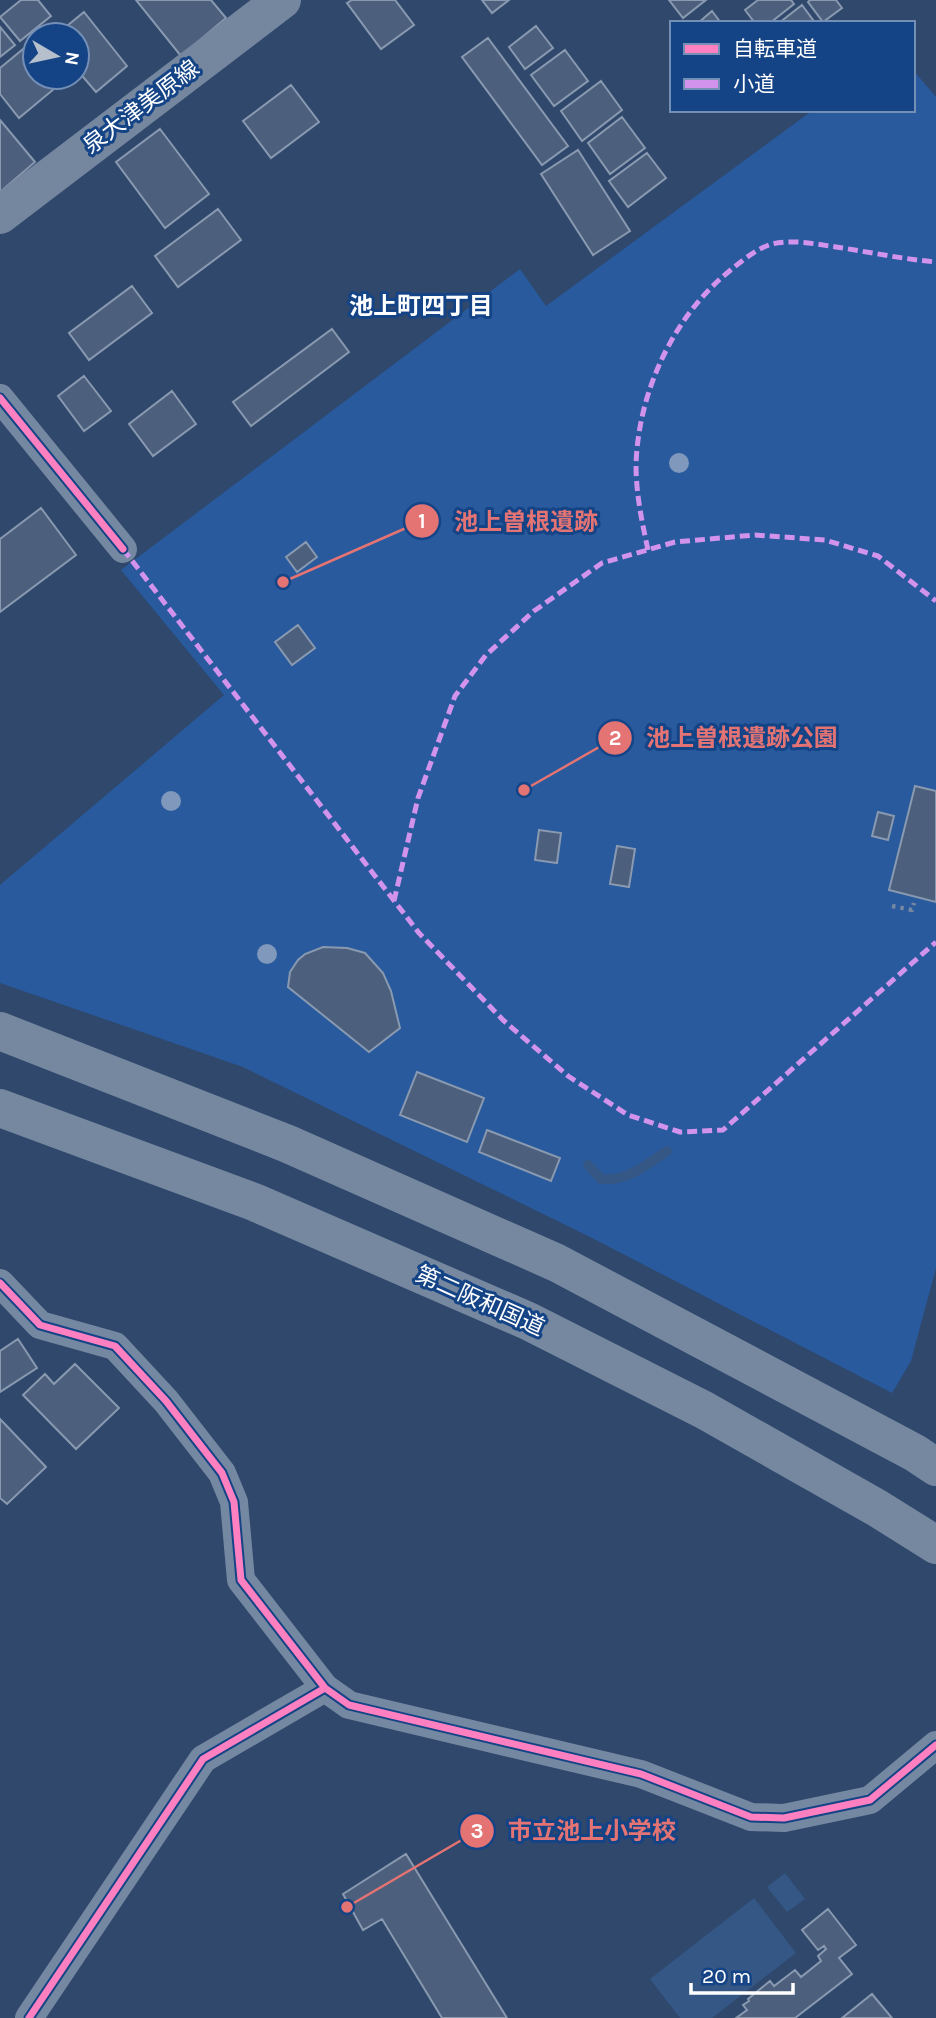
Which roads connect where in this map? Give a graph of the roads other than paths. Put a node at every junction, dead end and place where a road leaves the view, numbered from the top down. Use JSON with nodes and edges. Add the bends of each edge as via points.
{"nodes":[{"id":1,"x":282,"y":0,"type":"edge"},
{"id":2,"x":0,"y":215,"type":"edge"},
{"id":3,"x":0,"y":398,"type":"edge"},
{"id":4,"x":123,"y":549,"type":"dead end"},
{"id":5,"x":0,"y":1031,"type":"edge"},
{"id":6,"x":0,"y":1108,"type":"edge"},
{"id":7,"x":0,"y":1283,"type":"edge"},
{"id":8,"x":936,"y":1467,"type":"edge"},
{"id":9,"x":936,"y":1545,"type":"edge"},
{"id":10,"x":325,"y":1688,"type":"junction"},
{"id":11,"x":936,"y":1745,"type":"edge"},
{"id":12,"x":29,"y":2018,"type":"edge"}],
"edges":[{"from":1,"to":2,"type":"main road","name":"泉大津美原線"},
{"from":3,"to":4,"type":"street"},
{"from":5,"to":8,"type":"highway","via":[[288,1144],[557,1263]]},
{"from":6,"to":9,"type":"highway","name":"第二阪和国道","via":[[254,1202],[528,1321],[704,1409]]},
{"from":7,"to":10,"type":"street","via":[[40,1325],[115,1346],[166,1401],[222,1473],[234,1502],[241,1580]]},
{"from":10,"to":11,"type":"street","via":[[349,1705],[641,1774],[751,1817],[784,1818],[870,1800]]},
{"from":10,"to":12,"type":"street","via":[[203,1759]]}]}
